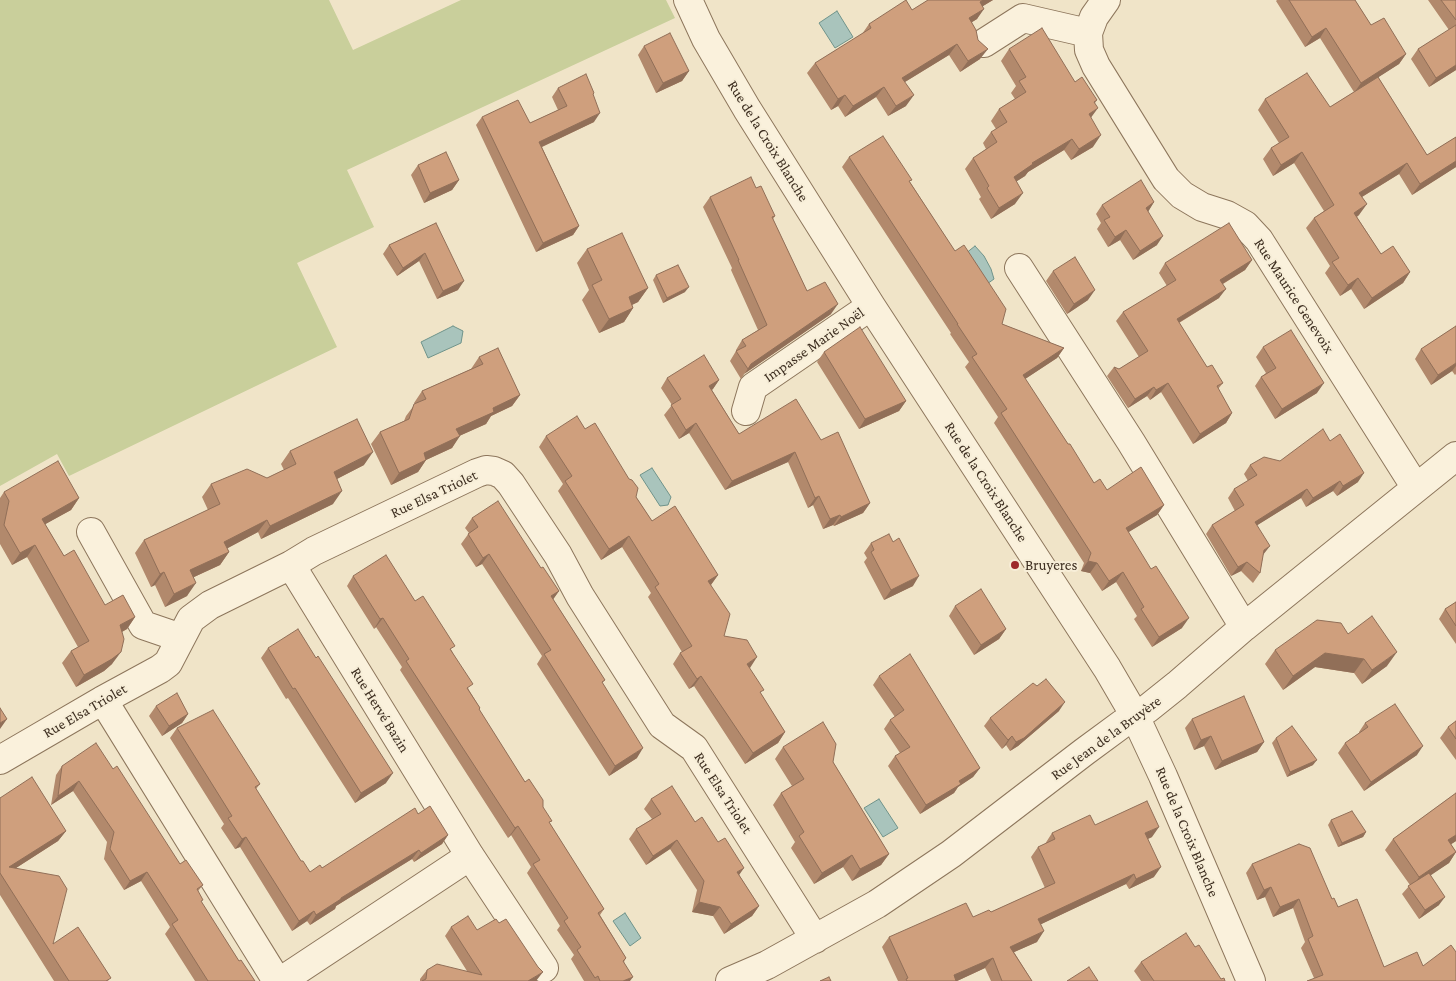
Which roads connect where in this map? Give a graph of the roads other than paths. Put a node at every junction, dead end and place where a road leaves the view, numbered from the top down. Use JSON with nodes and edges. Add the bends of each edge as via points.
{"nodes":[{"id":1,"x":688,"y":0,"type":"edge"},
{"id":2,"x":1106,"y":0,"type":"edge"},
{"id":3,"x":1088,"y":33,"type":"junction"},
{"id":4,"x":984,"y":43,"type":"edge"},
{"id":5,"x":1019,"y":268,"type":"dead end"},
{"id":6,"x":871,"y":306,"type":"junction"},
{"id":7,"x":746,"y":411,"type":"dead end"},
{"id":8,"x":1456,"y":456,"type":"edge"},
{"id":9,"x":1416,"y":488,"type":"junction"},
{"id":10,"x":91,"y":532,"type":"dead end"},
{"id":11,"x":290,"y":565,"type":"junction"},
{"id":12,"x":1244,"y":627,"type":"junction"},
{"id":13,"x":181,"y":638,"type":"junction"},
{"id":14,"x":103,"y":700,"type":"junction"},
{"id":15,"x":1135,"y":716,"type":"junction"},
{"id":16,"x":0,"y":760,"type":"edge"},
{"id":17,"x":470,"y":856,"type":"junction"},
{"id":18,"x":815,"y":939,"type":"junction"},
{"id":19,"x":544,"y":968,"type":"dead end"},
{"id":20,"x":277,"y":981,"type":"edge"},
{"id":21,"x":281,"y":981,"type":"edge"},
{"id":22,"x":730,"y":981,"type":"edge"},
{"id":23,"x":1251,"y":981,"type":"edge"}],
"edges":[{"from":1,"to":6,"type":"street","name":"Rue de la Croix Blanche","via":[[706,39],[747,109]]},
{"from":2,"to":3,"type":"street"},
{"from":3,"to":4,"type":"street","via":[[1023,18]]},
{"from":3,"to":9,"type":"street","name":"Rue Maurice Genevoix","via":[[1089,50],[1096,66],[1166,179],[1182,195],[1227,215],[1244,225],[1259,240]]},
{"from":5,"to":12,"type":"street"},
{"from":6,"to":7,"type":"street","name":"Impasse Marie Noël","via":[[753,387]]},
{"from":6,"to":15,"type":"street","name":"Rue de la Croix Blanche"},
{"from":8,"to":9,"type":"street","name":"Rue Jean de la Bruyère"},
{"from":9,"to":12,"type":"street","name":"Rue Jean de la Bruyère"},
{"from":10,"to":13,"type":"street","via":[[143,624]]},
{"from":11,"to":13,"type":"street","name":"Rue Elsa Triolet","via":[[200,611],[191,619]]},
{"from":11,"to":17,"type":"street","name":"Rue Hervé Bazin"},
{"from":11,"to":18,"type":"street","name":"Rue Elsa Triolet","via":[[477,473],[494,470],[503,475],[558,555],[580,596],[662,725],[694,748]]},
{"from":12,"to":15,"type":"street","name":"Rue Jean de la Bruyère","via":[[1178,685]]},
{"from":13,"to":14,"type":"street","name":"Rue Elsa Triolet","via":[[168,662],[160,669]]},
{"from":14,"to":16,"type":"street","name":"Rue Elsa Triolet"},
{"from":14,"to":20,"type":"street"},
{"from":15,"to":18,"type":"street","name":"Rue Jean de la Bruyère","via":[[914,880]]},
{"from":15,"to":23,"type":"street","name":"Rue de la Croix Blanche"},
{"from":17,"to":19,"type":"street","name":"Rue Hervé Bazin"},
{"from":17,"to":21,"type":"street"},
{"from":18,"to":22,"type":"street","name":"Rue Jean de la Bruyère"}]}
